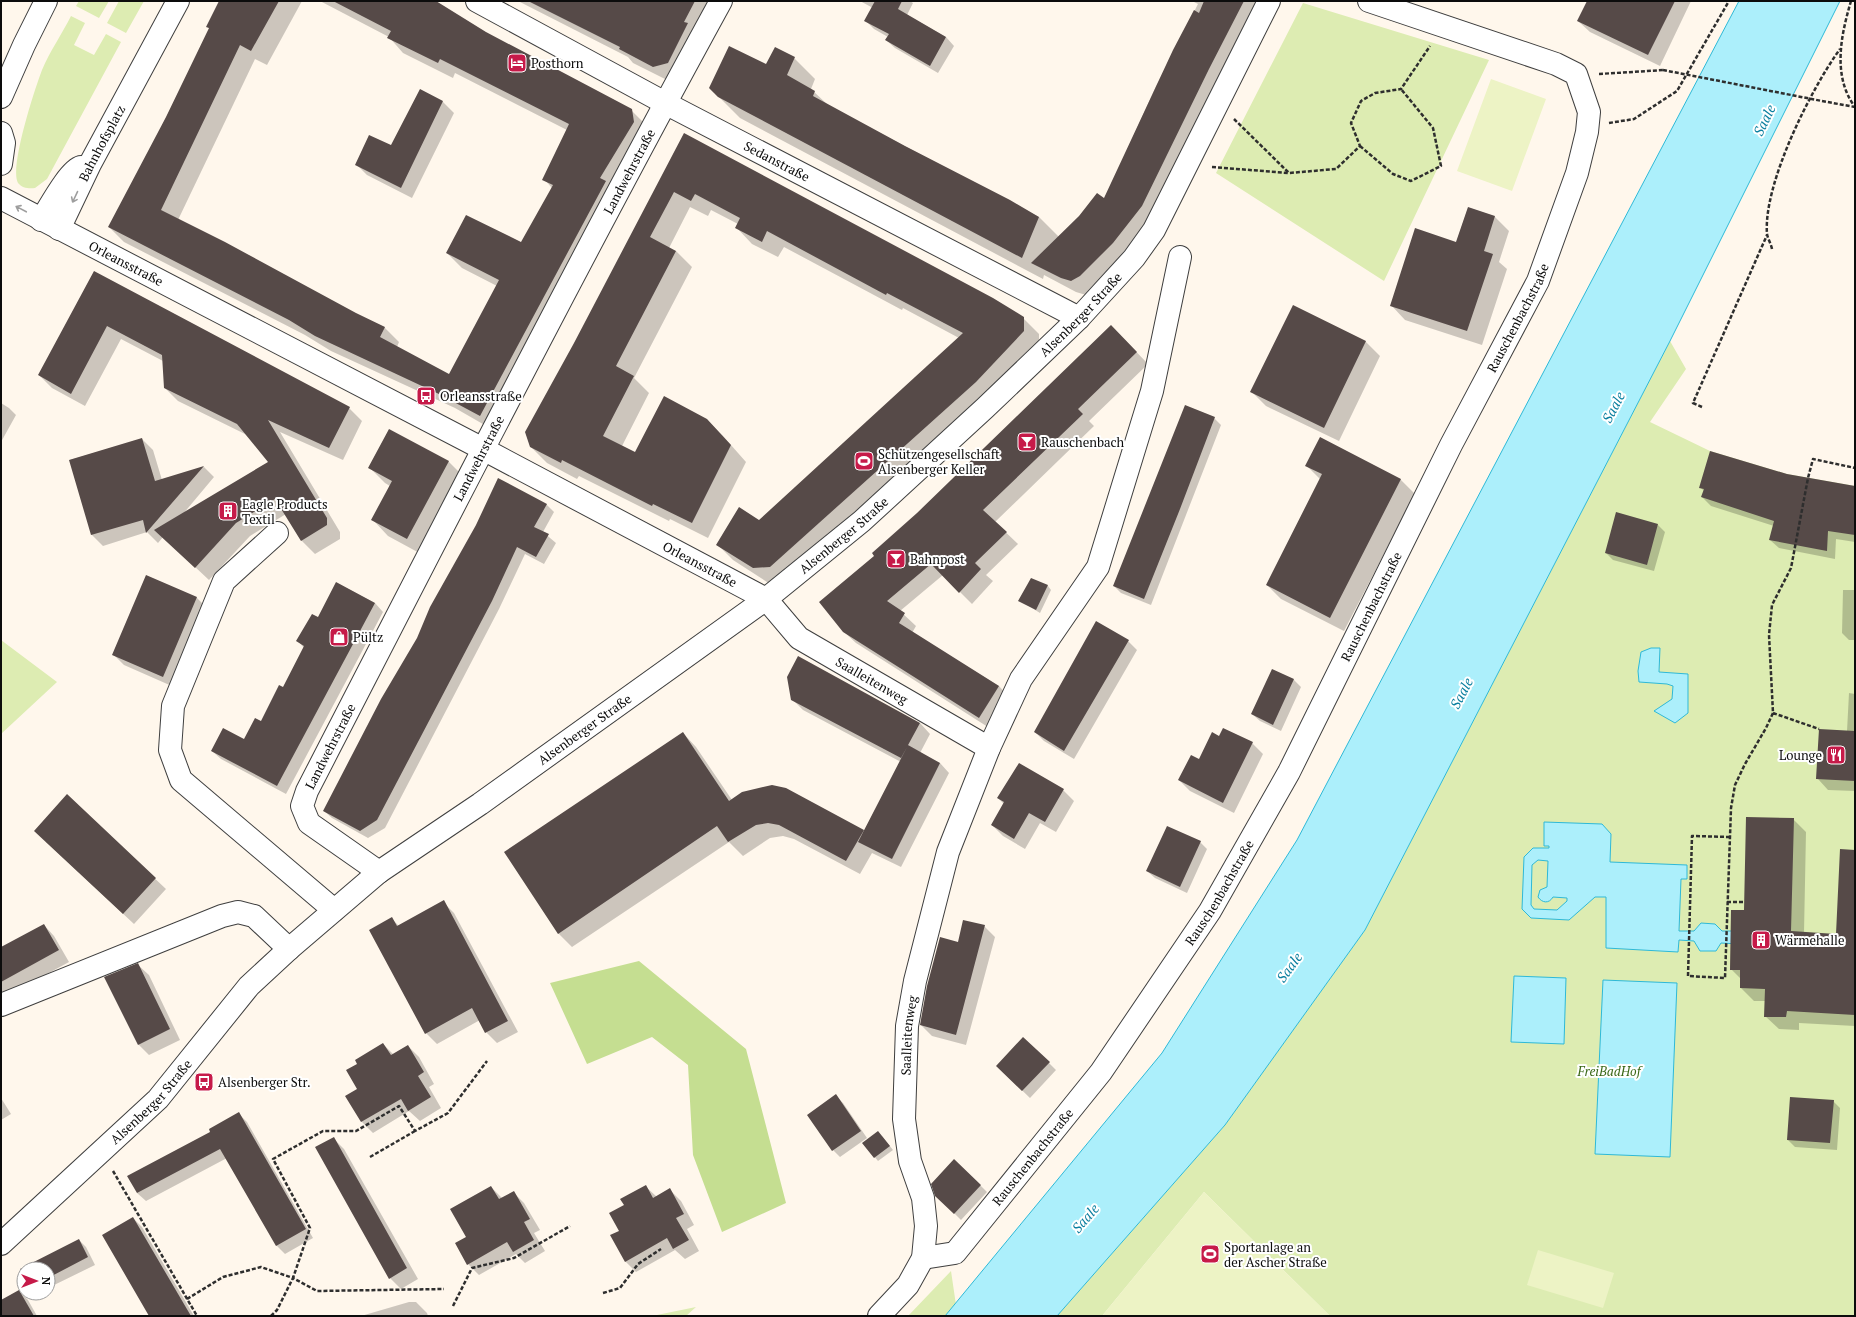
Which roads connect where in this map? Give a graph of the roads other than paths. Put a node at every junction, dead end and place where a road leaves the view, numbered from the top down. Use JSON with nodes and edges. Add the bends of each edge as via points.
{"nodes":[{"id":1,"x":477,"y":1,"type":"edge"},
{"id":2,"x":721,"y":1,"type":"edge"},
{"id":3,"x":1269,"y":1,"type":"edge"},
{"id":4,"x":1369,"y":1,"type":"edge"},
{"id":5,"x":47,"y":2,"type":"edge"},
{"id":6,"x":177,"y":2,"type":"edge"},
{"id":7,"x":20,"y":54,"type":"junction"},
{"id":8,"x":1,"y":97,"type":"edge"},
{"id":9,"x":665,"y":103,"type":"junction"},
{"id":10,"x":1,"y":111,"type":"edge"},
{"id":11,"x":1,"y":133,"type":"edge"},
{"id":12,"x":1,"y":164,"type":"edge"},
{"id":13,"x":1,"y":198,"type":"edge"},
{"id":14,"x":50,"y":224,"type":"junction"},
{"id":15,"x":1180,"y":257,"type":"dead end"},
{"id":16,"x":1079,"y":318,"type":"junction"},
{"id":17,"x":483,"y":449,"type":"junction"},
{"id":18,"x":277,"y":533,"type":"dead end"},
{"id":19,"x":766,"y":599,"type":"junction"},
{"id":20,"x":990,"y":748,"type":"junction"},
{"id":21,"x":378,"y":872,"type":"junction"},
{"id":22,"x":334,"y":910,"type":"junction"},
{"id":23,"x":289,"y":949,"type":"junction"},
{"id":24,"x":1,"y":1005,"type":"edge"},
{"id":25,"x":1,"y":1244,"type":"edge"},
{"id":26,"x":923,"y":1258,"type":"junction"},
{"id":27,"x":879,"y":1316,"type":"edge"}],
"edges":[{"from":1,"to":9,"type":"street","name":"Sedanstraße"},
{"from":2,"to":9,"type":"street","name":"Landwehrstraße"},
{"from":3,"to":16,"type":"street","name":"Alsenberger Straße","via":[[1154,230],[1134,258]]},
{"from":4,"to":26,"type":"street","name":"Rauschenbachstraße","via":[[1556,64],[1576,74],[1588,106],[1587,127],[1577,173],[1538,281],[1451,445],[1289,772],[1210,911],[1101,1072],[955,1253]]},
{"from":5,"to":7,"type":"street"},
{"from":6,"to":14,"type":"street","name":"Bahnhofsplatz","one_way":true,"via":[[90,164]]},
{"from":7,"to":8,"type":"street"},
{"from":7,"to":10,"type":"street","via":[[21,83]]},
{"from":9,"to":16,"type":"street","name":"Sedanstraße"},
{"from":9,"to":17,"type":"street","name":"Landwehrstraße"},
{"from":11,"to":12,"type":"street","via":[[4,143]]},
{"from":14,"to":13,"type":"street","one_way":true},
{"from":14,"to":17,"type":"street","name":"Orleansstraße"},
{"from":15,"to":20,"type":"street","name":"Saalleitenweg","via":[[1152,391],[1098,567],[1021,679]]},
{"from":16,"to":19,"type":"street","name":"Alsenberger Straße","via":[[862,521]]},
{"from":17,"to":19,"type":"street","name":"Orleansstraße"},
{"from":17,"to":21,"type":"street","name":"Landwehrstraße","via":[[307,791],[302,806],[308,823]]},
{"from":18,"to":22,"type":"street","via":[[224,581],[174,706],[170,750],[182,780]]},
{"from":19,"to":20,"type":"street","name":"Saalleitenweg","via":[[799,638]]},
{"from":19,"to":21,"type":"street","name":"Alsenberger Straße","via":[[480,804]]},
{"from":20,"to":26,"type":"street","name":"Saalleitenweg","via":[[948,852],[915,981],[907,1026],[904,1120],[910,1161],[922,1198],[926,1226]]},
{"from":21,"to":22,"type":"street","name":"Alsenberger Straße"},
{"from":22,"to":23,"type":"street","name":"Alsenberger Straße"},
{"from":23,"to":24,"type":"street","via":[[254,916],[238,912],[222,916]]},
{"from":23,"to":25,"type":"street","name":"Alsenberger Straße","via":[[249,986],[158,1100]]},
{"from":26,"to":27,"type":"street","name":"Saalleitenweg","via":[[908,1285]]}]}
